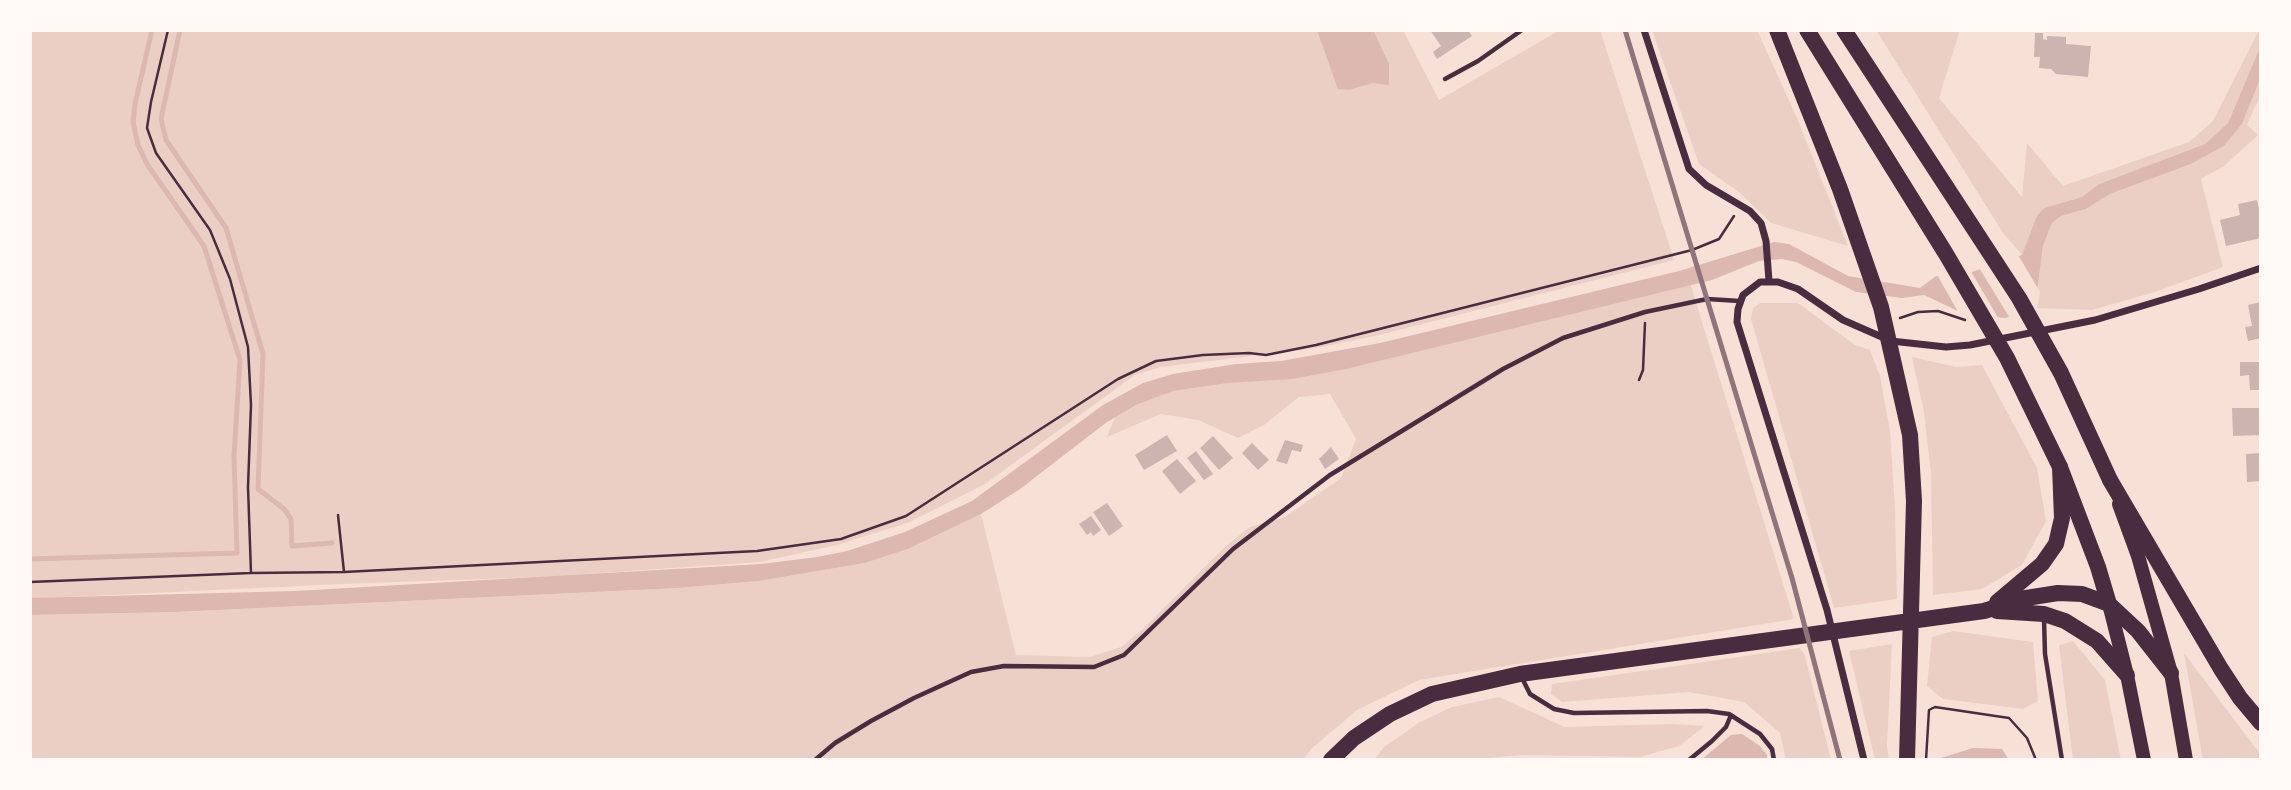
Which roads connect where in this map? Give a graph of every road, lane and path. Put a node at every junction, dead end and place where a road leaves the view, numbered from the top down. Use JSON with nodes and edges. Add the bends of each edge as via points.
{"nodes":[{"id":1,"x":167,"y":30,"type":"edge"},
{"id":2,"x":1522,"y":30,"type":"edge"},
{"id":3,"x":1644,"y":30,"type":"edge"},
{"id":4,"x":1777,"y":30,"type":"edge"},
{"id":5,"x":1807,"y":30,"type":"edge"},
{"id":6,"x":1844,"y":30,"type":"edge"},
{"id":7,"x":1445,"y":79,"type":"dead end"},
{"id":8,"x":1739,"y":203,"type":"junction"},
{"id":9,"x":2261,"y":268,"type":"edge"},
{"id":10,"x":1769,"y":281,"type":"junction"},
{"id":11,"x":1740,"y":301,"type":"junction"},
{"id":12,"x":1645,"y":312,"type":"junction"},
{"id":13,"x":1893,"y":320,"type":"dead end"},
{"id":14,"x":1970,"y":322,"type":"dead end"},
{"id":15,"x":1639,"y":380,"type":"dead end"},
{"id":16,"x":2060,"y":467,"type":"junction"},
{"id":17,"x":2110,"y":480,"type":"junction"},
{"id":18,"x":338,"y":515,"type":"dead end"},
{"id":19,"x":344,"y":572,"type":"junction"},
{"id":20,"x":251,"y":573,"type":"junction"},
{"id":21,"x":30,"y":582,"type":"edge"},
{"id":22,"x":2109,"y":604,"type":"junction"},
{"id":23,"x":1984,"y":611,"type":"junction"},
{"id":24,"x":2044,"y":614,"type":"junction"},
{"id":25,"x":2171,"y":673,"type":"junction"},
{"id":26,"x":1520,"y":674,"type":"junction"},
{"id":27,"x":2127,"y":675,"type":"junction"},
{"id":28,"x":1731,"y":715,"type":"junction"},
{"id":29,"x":2261,"y":723,"type":"edge"},
{"id":30,"x":1354,"y":738,"type":"junction"},
{"id":31,"x":815,"y":760,"type":"edge"},
{"id":32,"x":1331,"y":760,"type":"edge"},
{"id":33,"x":1345,"y":760,"type":"edge"},
{"id":34,"x":1689,"y":760,"type":"edge"},
{"id":35,"x":1774,"y":760,"type":"edge"},
{"id":36,"x":1864,"y":760,"type":"edge"},
{"id":37,"x":1907,"y":760,"type":"edge"},
{"id":38,"x":1926,"y":760,"type":"edge"},
{"id":39,"x":2036,"y":760,"type":"edge"},
{"id":40,"x":2062,"y":760,"type":"edge"},
{"id":41,"x":2144,"y":760,"type":"edge"},
{"id":42,"x":2186,"y":760,"type":"edge"}],
"edges":[{"from":1,"to":20,"type":"path","via":[[148,128],[156,153],[209,230],[230,279],[248,347]]},
{"from":2,"to":7,"type":"lane"},
{"from":3,"to":8,"type":"street","via":[[1689,169],[1706,185]]},
{"from":4,"to":37,"type":"highway","via":[[1866,259],[1910,435],[1914,501]]},
{"from":5,"to":16,"type":"highway","via":[[2007,358]]},
{"from":6,"to":17,"type":"highway","via":[[1989,250],[2050,352]]},
{"from":8,"to":10,"type":"street","via":[[1760,223]]},
{"from":8,"to":19,"type":"path","via":[[1719,239],[1692,250],[1316,345],[1266,355],[1156,361],[1118,379],[906,516],[841,539],[757,551]]},
{"from":9,"to":10,"type":"street","via":[[2095,320],[1946,347],[1891,341],[1843,320],[1798,289]]},
{"from":10,"to":11,"type":"street","via":[[1748,290]]},
{"from":11,"to":12,"type":"lane","via":[[1707,299]]},
{"from":11,"to":36,"type":"street","via":[[1737,322],[1827,610]]},
{"from":12,"to":15,"type":"path"},
{"from":12,"to":31,"type":"lane","via":[[1563,338],[1503,369],[1330,475],[1233,549],[1124,655],[1094,667],[1004,666],[971,672],[871,721]]},
{"from":13,"to":14,"type":"path","via":[[1938,311]]},
{"from":16,"to":22,"type":"highway"},
{"from":16,"to":23,"type":"highway","via":[[2062,518],[2056,544],[2042,564]]},
{"from":17,"to":25,"type":"main road","via":[[2138,556]]},
{"from":17,"to":29,"type":"highway","via":[[2221,668]]},
{"from":18,"to":19,"type":"path"},
{"from":19,"to":20,"type":"path"},
{"from":20,"to":21,"type":"path"},
{"from":22,"to":23,"type":"highway","via":[[2082,594],[2058,593]]},
{"from":22,"to":25,"type":"highway","via":[[2138,631]]},
{"from":22,"to":27,"type":"main road"},
{"from":23,"to":24,"type":"highway"},
{"from":23,"to":26,"type":"highway"},
{"from":24,"to":27,"type":"highway","via":[[2084,631]]},
{"from":24,"to":40,"type":"lane","via":[[2045,654]]},
{"from":25,"to":42,"type":"main road"},
{"from":26,"to":28,"type":"lane","via":[[1530,694],[1554,709],[1574,713],[1707,711]]},
{"from":26,"to":30,"type":"highway","via":[[1432,694]]},
{"from":27,"to":41,"type":"main road"},
{"from":28,"to":34,"type":"lane","via":[[1713,741]]},
{"from":28,"to":35,"type":"lane","via":[[1760,734]]},
{"from":30,"to":32,"type":"highway"},
{"from":30,"to":33,"type":"highway"},
{"from":38,"to":39,"type":"path","via":[[1928,710],[1935,706],[2008,718],[2027,738]]}]}
